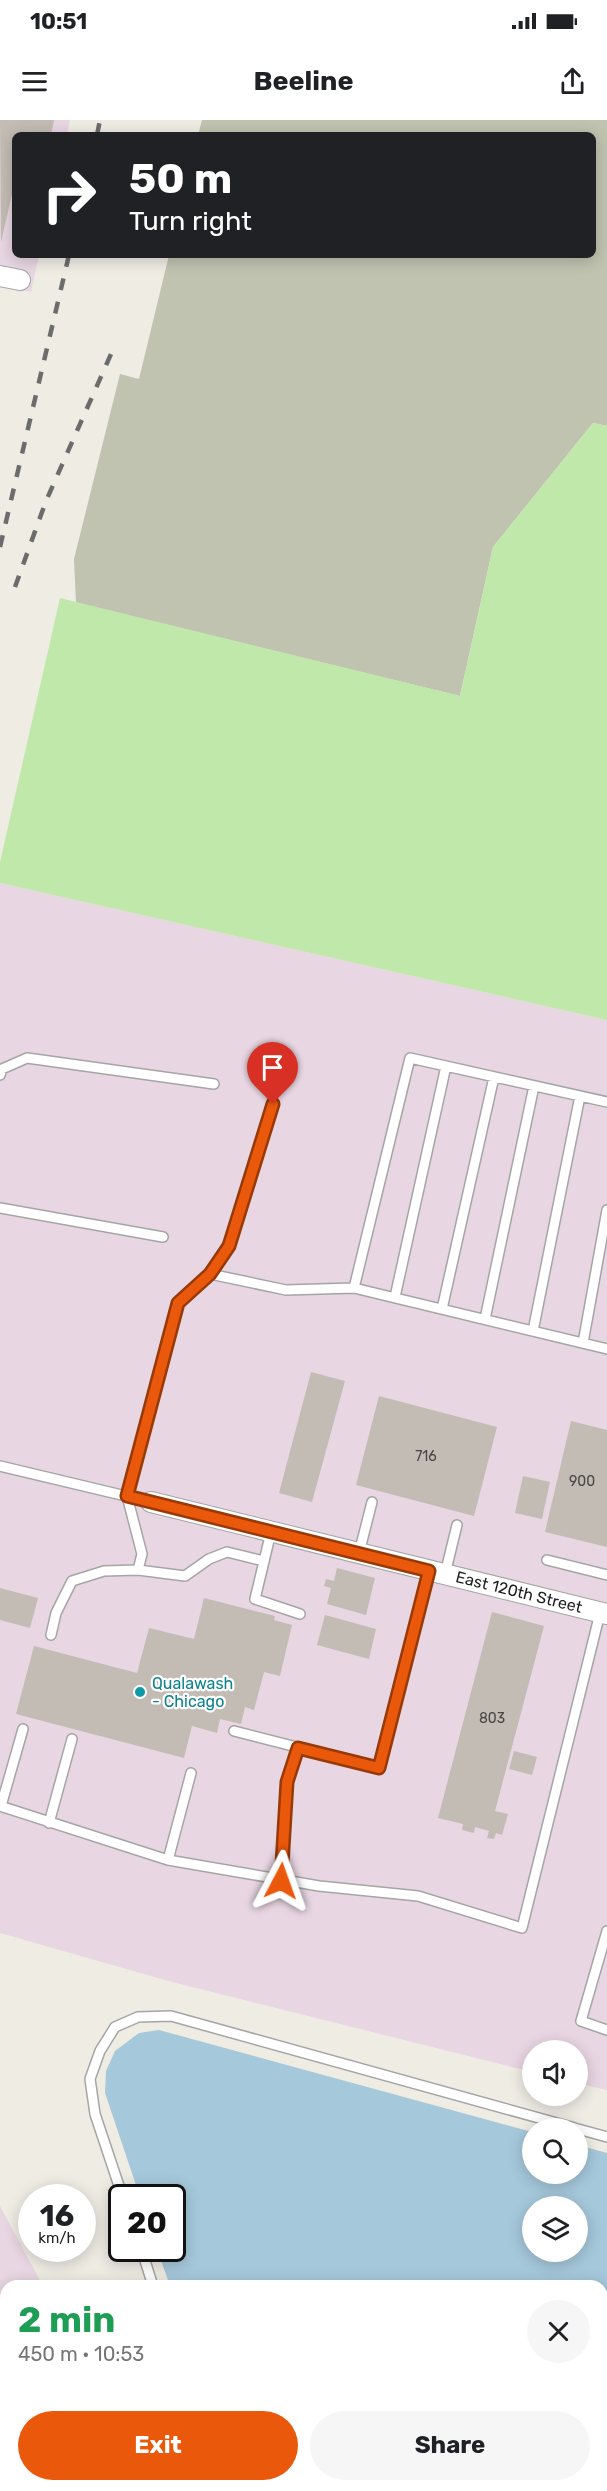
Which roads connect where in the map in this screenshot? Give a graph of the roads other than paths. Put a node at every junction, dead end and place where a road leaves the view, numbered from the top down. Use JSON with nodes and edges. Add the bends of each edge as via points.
{"nodes":[{"id":1,"x":0,"y":276,"type":"edge"},
{"id":2,"x":20,"y":280,"type":"dead end"},
{"id":3,"x":446,"y":1066,"type":"junction"},
{"id":4,"x":0,"y":1076,"type":"edge"},
{"id":5,"x":494,"y":1077,"type":"junction"},
{"id":6,"x":214,"y":1084,"type":"dead end"},
{"id":7,"x":534,"y":1086,"type":"junction"},
{"id":8,"x":580,"y":1096,"type":"junction"},
{"id":9,"x":607,"y":1102,"type":"edge"},
{"id":10,"x":273,"y":1104,"type":"dead end"},
{"id":11,"x":0,"y":1208,"type":"edge"},
{"id":12,"x":607,"y":1210,"type":"edge"},
{"id":13,"x":163,"y":1237,"type":"dead end"},
{"id":14,"x":210,"y":1274,"type":"junction"},
{"id":15,"x":354,"y":1288,"type":"junction"},
{"id":16,"x":395,"y":1297,"type":"junction"},
{"id":17,"x":442,"y":1309,"type":"junction"},
{"id":18,"x":485,"y":1319,"type":"junction"},
{"id":19,"x":533,"y":1331,"type":"junction"},
{"id":20,"x":583,"y":1343,"type":"junction"},
{"id":21,"x":607,"y":1349,"type":"edge"},
{"id":22,"x":0,"y":1466,"type":"edge"},
{"id":23,"x":127,"y":1496,"type":"junction"},
{"id":24,"x":151,"y":1502,"type":"joint"},
{"id":25,"x":372,"y":1502,"type":"dead end"},
{"id":26,"x":457,"y":1525,"type":"dead end"},
{"id":27,"x":272,"y":1532,"type":"junction"},
{"id":28,"x":359,"y":1553,"type":"junction"},
{"id":29,"x":547,"y":1560,"type":"dead end"},
{"id":30,"x":264,"y":1561,"type":"junction"},
{"id":31,"x":138,"y":1570,"type":"junction"},
{"id":32,"x":437,"y":1572,"type":"junction"},
{"id":33,"x":607,"y":1575,"type":"edge"},
{"id":34,"x":604,"y":1613,"type":"edge"},
{"id":35,"x":300,"y":1614,"type":"dead end"},
{"id":36,"x":51,"y":1635,"type":"dead end"},
{"id":37,"x":23,"y":1729,"type":"dead end"},
{"id":38,"x":234,"y":1731,"type":"dead end"},
{"id":39,"x":72,"y":1739,"type":"dead end"},
{"id":40,"x":298,"y":1748,"type":"junction"},
{"id":41,"x":191,"y":1773,"type":"dead end"},
{"id":42,"x":1,"y":1806,"type":"edge"},
{"id":43,"x":49,"y":1823,"type":"junction"},
{"id":44,"x":168,"y":1860,"type":"junction"},
{"id":45,"x":281,"y":1881,"type":"junction"},
{"id":46,"x":607,"y":1931,"type":"edge"},
{"id":47,"x":605,"y":1944,"type":"edge"},
{"id":48,"x":607,"y":2030,"type":"edge"},
{"id":49,"x":537,"y":2118,"type":"edge"},
{"id":50,"x":588,"y":2132,"type":"edge"},
{"id":51,"x":607,"y":2137,"type":"edge"},
{"id":52,"x":118,"y":2184,"type":"edge"},
{"id":53,"x":145,"y":2262,"type":"edge"},
{"id":54,"x":151,"y":2280,"type":"edge"}],
"edges":[{"from":1,"to":2,"type":"street"},
{"from":3,"to":5,"type":"lane"},
{"from":3,"to":15,"type":"lane","via":[[410,1058]]},
{"from":3,"to":16,"type":"lane"},
{"from":4,"to":6,"type":"lane","via":[[3,1069],[27,1058]]},
{"from":5,"to":7,"type":"lane"},
{"from":5,"to":17,"type":"lane"},
{"from":7,"to":8,"type":"lane"},
{"from":7,"to":18,"type":"lane"},
{"from":8,"to":9,"type":"lane"},
{"from":8,"to":19,"type":"lane"},
{"from":10,"to":14,"type":"lane","via":[[229,1246]]},
{"from":11,"to":13,"type":"lane"},
{"from":12,"to":20,"type":"lane"},
{"from":14,"to":15,"type":"lane","via":[[286,1290]]},
{"from":14,"to":23,"type":"lane","via":[[178,1303]]},
{"from":15,"to":16,"type":"lane"},
{"from":16,"to":17,"type":"lane"},
{"from":17,"to":18,"type":"lane"},
{"from":18,"to":19,"type":"lane"},
{"from":19,"to":20,"type":"lane"},
{"from":20,"to":21,"type":"lane"},
{"from":22,"to":23,"type":"lane"},
{"from":23,"to":24,"type":"lane"},
{"from":23,"to":31,"type":"lane","via":[[142,1554]]},
{"from":24,"to":27,"type":"street","name":"East 120th Street"},
{"from":25,"to":28,"type":"lane"},
{"from":26,"to":32,"type":"lane"},
{"from":27,"to":28,"type":"street","name":"East 120th Street"},
{"from":27,"to":30,"type":"lane"},
{"from":28,"to":32,"type":"street","name":"East 120th Street"},
{"from":29,"to":33,"type":"lane"},
{"from":30,"to":31,"type":"lane","via":[[227,1552],[185,1576]]},
{"from":30,"to":35,"type":"lane","via":[[255,1599]]},
{"from":31,"to":36,"type":"lane","via":[[104,1570],[72,1581]]},
{"from":32,"to":34,"type":"street","name":"East 120th Street"},
{"from":32,"to":40,"type":"lane","via":[[379,1768]]},
{"from":34,"to":45,"type":"lane","via":[[522,1928],[418,1896]]},
{"from":37,"to":42,"type":"lane"},
{"from":38,"to":40,"type":"lane"},
{"from":39,"to":43,"type":"lane"},
{"from":40,"to":45,"type":"lane","via":[[287,1782]]},
{"from":41,"to":44,"type":"lane"},
{"from":42,"to":43,"type":"lane"},
{"from":43,"to":44,"type":"lane"},
{"from":44,"to":45,"type":"lane"},
{"from":46,"to":47,"type":"lane"},
{"from":47,"to":48,"type":"lane","via":[[580,2021]]},
{"from":49,"to":52,"type":"lane","via":[[171,2016],[138,2017],[115,2027],[100,2050],[90,2079],[95,2114]]},
{"from":50,"to":51,"type":"lane"},
{"from":53,"to":54,"type":"lane"}]}
